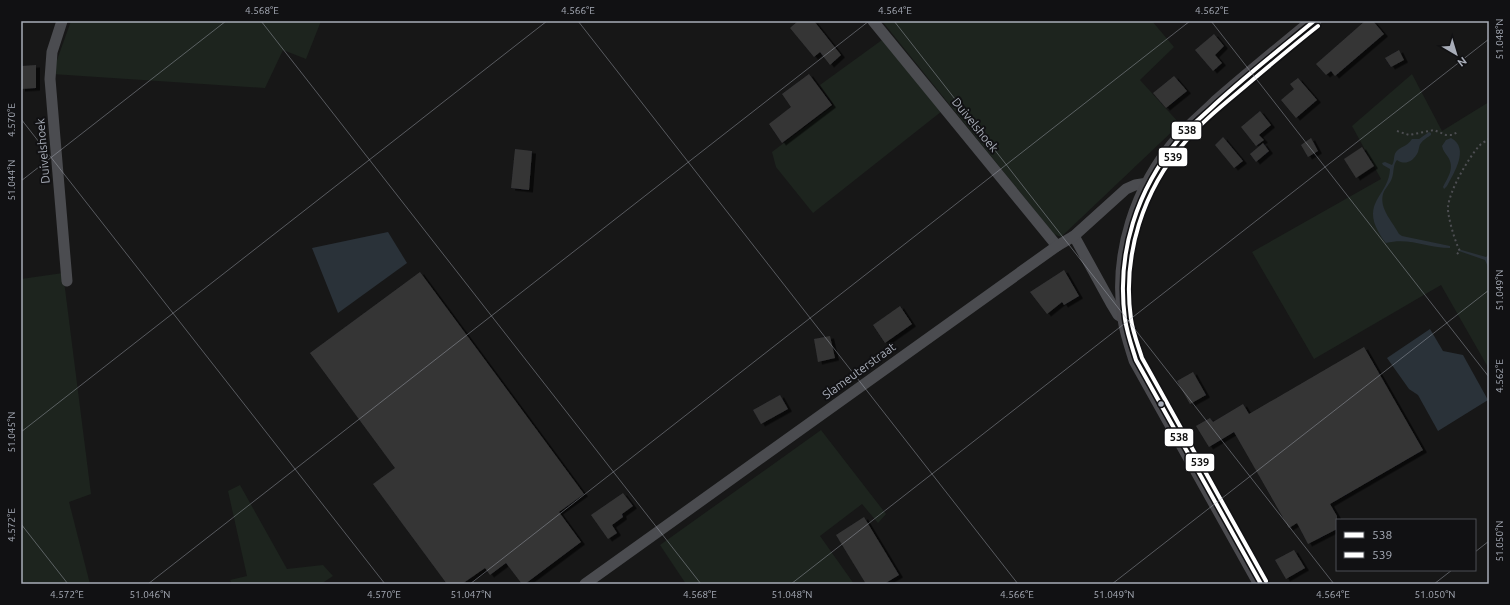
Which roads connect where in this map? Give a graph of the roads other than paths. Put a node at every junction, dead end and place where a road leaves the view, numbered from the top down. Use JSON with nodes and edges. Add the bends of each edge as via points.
{"nodes":[{"id":1,"x":62,"y":21,"type":"edge"},
{"id":2,"x":873,"y":21,"type":"edge"},
{"id":3,"x":1314,"y":21,"type":"edge"},
{"id":4,"x":1148,"y":183,"type":"junction"},
{"id":5,"x":1074,"y":236,"type":"junction"},
{"id":6,"x":1056,"y":246,"type":"junction"},
{"id":7,"x":68,"y":281,"type":"dead end"},
{"id":8,"x":1125,"y":319,"type":"junction"},
{"id":9,"x":585,"y":584,"type":"edge"},
{"id":10,"x":1261,"y":584,"type":"edge"}],
"edges":[{"from":1,"to":7,"type":"street","name":"Duivelshoek","via":[[52,52],[50,79]]},
{"from":2,"to":6,"type":"street","name":"Duivelshoek"},
{"from":3,"to":4,"type":"street","via":[[1196,121],[1161,162]]},
{"from":4,"to":5,"type":"street","name":"Slameuterstraat","via":[[1135,185],[1126,190]]},
{"from":4,"to":8,"type":"street","via":[[1128,239],[1124,282]]},
{"from":5,"to":6,"type":"street","name":"Slameuterstraat"},
{"from":5,"to":8,"type":"street","via":[[1112,305]]},
{"from":6,"to":9,"type":"street","name":"Slameuterstraat"},
{"from":8,"to":10,"type":"street","via":[[1136,360]]}]}
